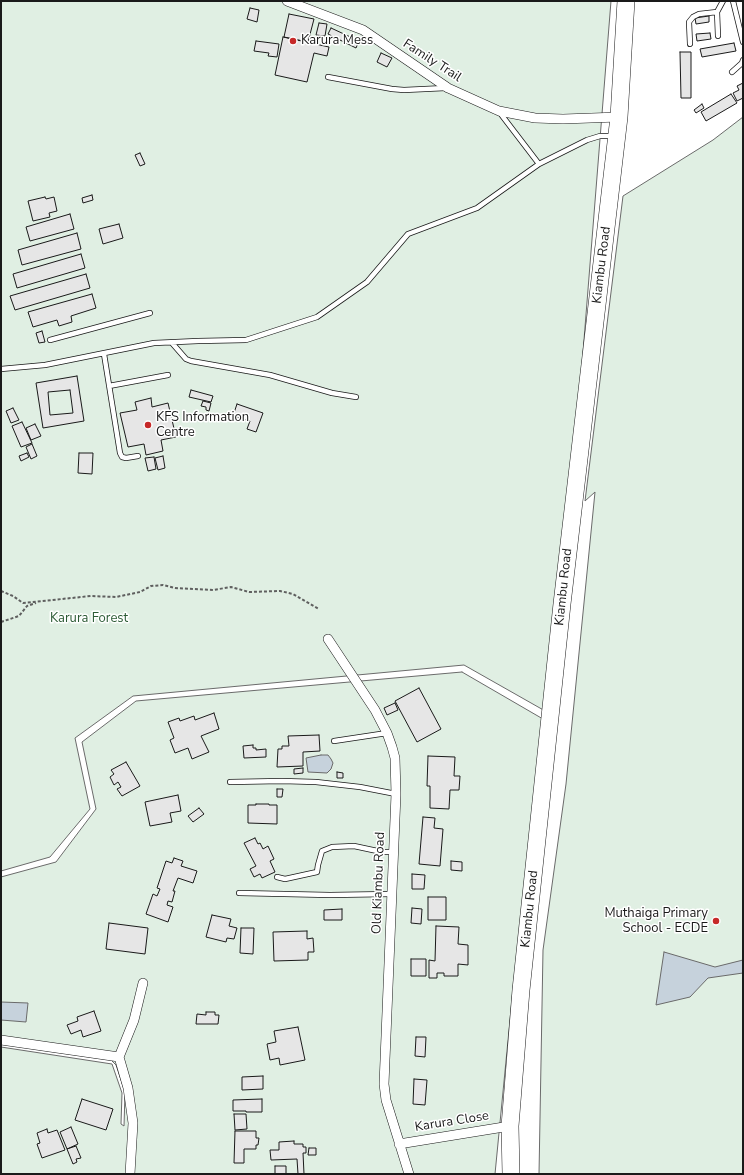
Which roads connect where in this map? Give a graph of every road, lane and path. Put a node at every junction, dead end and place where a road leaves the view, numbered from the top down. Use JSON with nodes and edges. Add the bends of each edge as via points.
{"nodes":[{"id":1,"x":287,"y":1,"type":"edge"},
{"id":2,"x":626,"y":1,"type":"edge"},
{"id":3,"x":723,"y":1,"type":"edge"},
{"id":4,"x":733,"y":1,"type":"edge"},
{"id":5,"x":717,"y":12,"type":"junction"},
{"id":6,"x":718,"y":36,"type":"dead end"},
{"id":7,"x":743,"y":42,"type":"edge"},
{"id":8,"x":690,"y":44,"type":"dead end"},
{"id":9,"x":743,"y":60,"type":"edge"},
{"id":10,"x":732,"y":72,"type":"dead end"},
{"id":11,"x":328,"y":77,"type":"dead end"},
{"id":12,"x":448,"y":88,"type":"junction"},
{"id":13,"x":499,"y":111,"type":"junction"},
{"id":14,"x":619,"y":117,"type":"junction"},
{"id":15,"x":616,"y":136,"type":"junction"},
{"id":16,"x":539,"y":164,"type":"junction"},
{"id":17,"x":150,"y":313,"type":"dead end"},
{"id":18,"x":50,"y":340,"type":"dead end"},
{"id":19,"x":172,"y":343,"type":"junction"},
{"id":20,"x":104,"y":354,"type":"junction"},
{"id":21,"x":1,"y":369,"type":"edge"},
{"id":22,"x":168,"y":375,"type":"dead end"},
{"id":23,"x":109,"y":386,"type":"junction"},
{"id":24,"x":356,"y":397,"type":"dead end"},
{"id":25,"x":138,"y":456,"type":"dead end"},
{"id":26,"x":1,"y":591,"type":"edge"},
{"id":27,"x":39,"y":601,"type":"junction"},
{"id":28,"x":319,"y":609,"type":"dead end"},
{"id":29,"x":1,"y":622,"type":"edge"},
{"id":30,"x":328,"y":639,"type":"dead end"},
{"id":31,"x":387,"y":733,"type":"junction"},
{"id":32,"x":334,"y":741,"type":"dead end"},
{"id":33,"x":230,"y":782,"type":"dead end"},
{"id":34,"x":396,"y":794,"type":"junction"},
{"id":35,"x":394,"y":852,"type":"junction"},
{"id":36,"x":277,"y":877,"type":"dead end"},
{"id":37,"x":239,"y":893,"type":"dead end"},
{"id":38,"x":392,"y":894,"type":"junction"},
{"id":39,"x":143,"y":983,"type":"dead end"},
{"id":40,"x":1,"y":1040,"type":"edge"},
{"id":41,"x":119,"y":1057,"type":"junction"},
{"id":42,"x":510,"y":1126,"type":"junction"},
{"id":43,"x":399,"y":1144,"type":"junction"},
{"id":44,"x":130,"y":1174,"type":"edge"},
{"id":45,"x":409,"y":1174,"type":"edge"},
{"id":46,"x":511,"y":1174,"type":"edge"}],
"edges":[{"from":1,"to":12,"type":"street","name":"Family Trail","via":[[363,30]]},
{"from":2,"to":14,"type":"highway","name":"Kiambu Road"},
{"from":3,"to":5,"type":"lane"},
{"from":4,"to":7,"type":"lane"},
{"from":5,"to":6,"type":"lane"},
{"from":5,"to":8,"type":"lane","via":[[693,17],[689,22]]},
{"from":9,"to":10,"type":"lane"},
{"from":11,"to":12,"type":"lane","via":[[392,89]]},
{"from":12,"to":13,"type":"street","name":"Family Trail"},
{"from":13,"to":14,"type":"street","name":"Family Trail","via":[[535,118]]},
{"from":13,"to":16,"type":"lane"},
{"from":14,"to":15,"type":"highway","name":"Kiambu Road"},
{"from":15,"to":16,"type":"lane","via":[[600,136],[587,140]]},
{"from":15,"to":42,"type":"highway","name":"Kiambu Road","via":[[560,620],[521,990]]},
{"from":16,"to":19,"type":"lane","via":[[477,208],[408,234],[367,282],[317,317],[246,340]]},
{"from":17,"to":18,"type":"lane"},
{"from":19,"to":20,"type":"lane","via":[[154,343]]},
{"from":19,"to":24,"type":"lane","via":[[191,361],[270,375],[332,393]]},
{"from":20,"to":21,"type":"lane","via":[[45,365]]},
{"from":20,"to":23,"type":"lane"},
{"from":22,"to":23,"type":"lane"},
{"from":23,"to":25,"type":"lane","via":[[120,454],[126,458]]},
{"from":26,"to":27,"type":"path","via":[[23,603]]},
{"from":27,"to":28,"type":"path","via":[[91,596],[116,597],[140,592],[151,586],[164,585],[213,590],[231,588],[249,592],[280,591],[293,594]]},
{"from":27,"to":29,"type":"path","via":[[27,606],[19,616]]},
{"from":30,"to":31,"type":"street","name":"Old Kiambu Road","via":[[375,710]]},
{"from":31,"to":32,"type":"lane"},
{"from":31,"to":34,"type":"street","name":"Old Kiambu Road","via":[[395,758]]},
{"from":33,"to":34,"type":"lane","via":[[316,782]]},
{"from":34,"to":35,"type":"street","name":"Old Kiambu Road"},
{"from":35,"to":36,"type":"lane","via":[[354,846],[332,847],[322,851],[317,872],[285,879]]},
{"from":35,"to":38,"type":"street","name":"Old Kiambu Road"},
{"from":37,"to":38,"type":"lane"},
{"from":38,"to":43,"type":"street","name":"Old Kiambu Road","via":[[384,1084]]},
{"from":39,"to":41,"type":"street","via":[[134,1020]]},
{"from":40,"to":41,"type":"street"},
{"from":41,"to":44,"type":"street","via":[[128,1088],[133,1123]]},
{"from":42,"to":43,"type":"street","name":"Karura Close"},
{"from":42,"to":46,"type":"highway","name":"Kiambu Road"},
{"from":43,"to":45,"type":"street","name":"Old Kiambu Road"}]}
